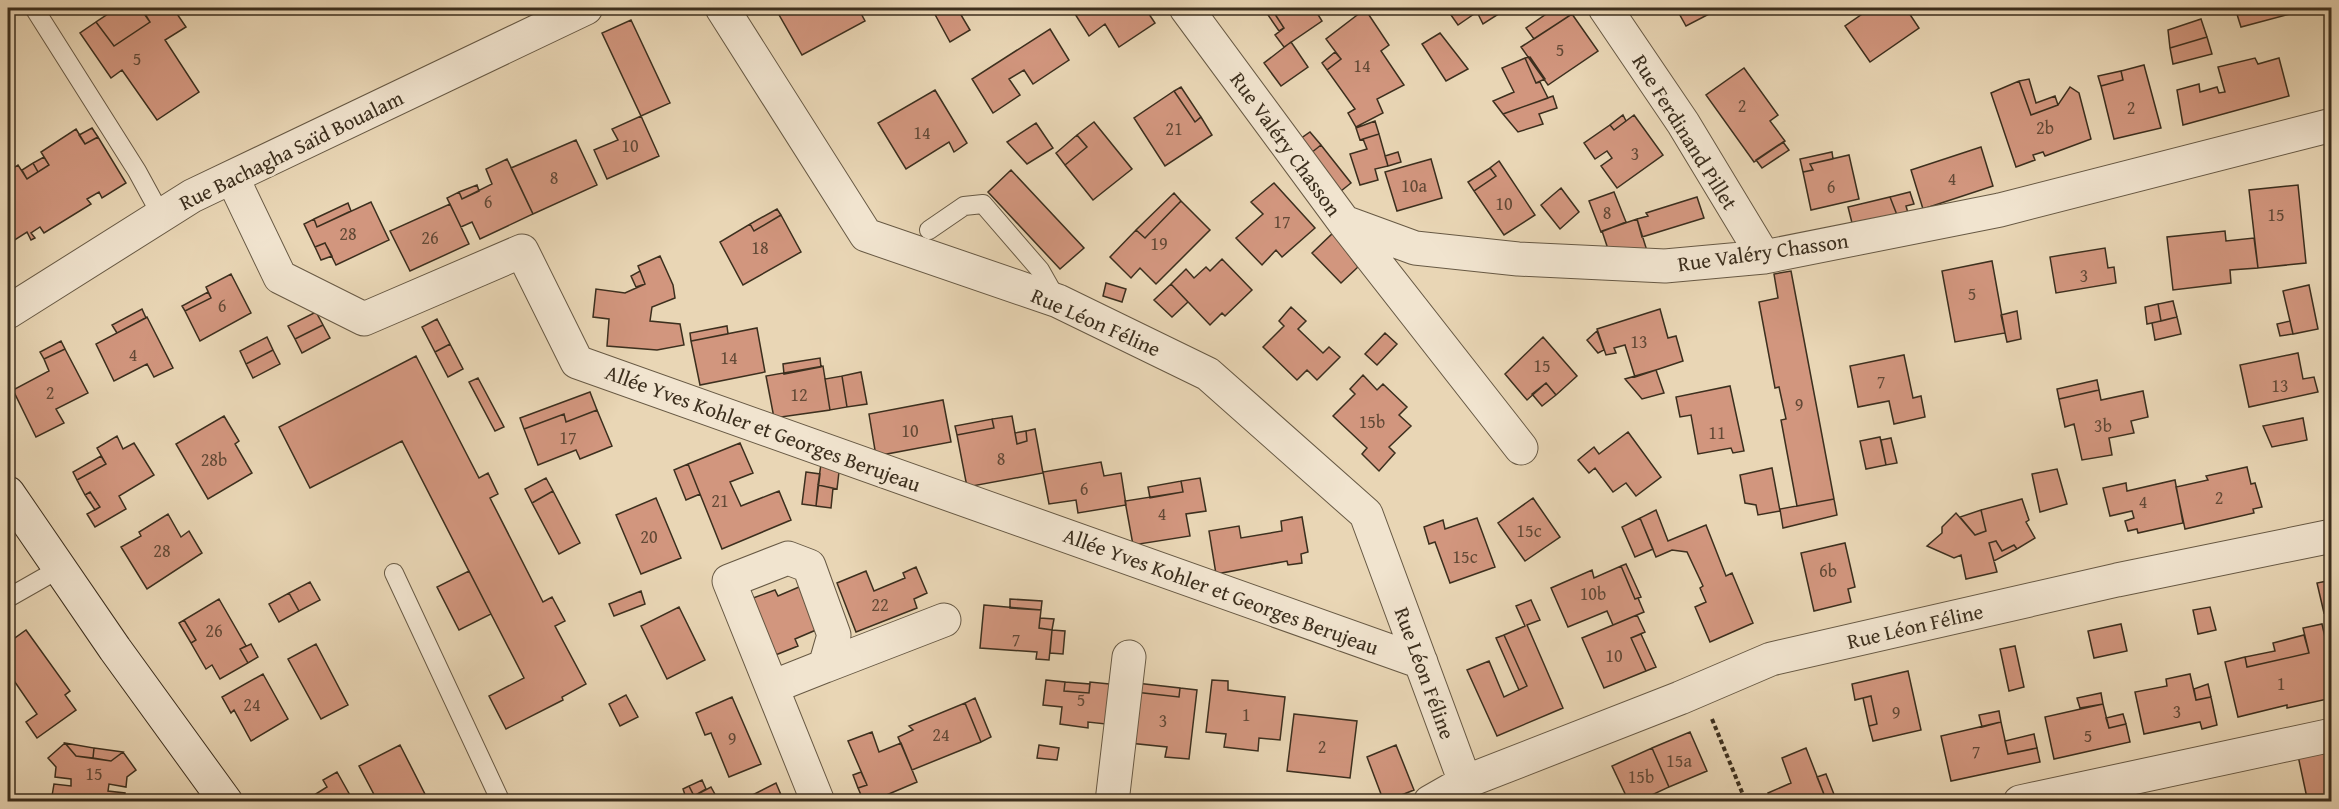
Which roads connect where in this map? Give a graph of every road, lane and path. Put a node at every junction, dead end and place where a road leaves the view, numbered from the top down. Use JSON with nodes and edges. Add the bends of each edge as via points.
{"nodes":[{"id":1,"x":34,"y":8,"type":"edge"},
{"id":2,"x":586,"y":8,"type":"edge"},
{"id":3,"x":722,"y":8,"type":"edge"},
{"id":4,"x":1186,"y":8,"type":"edge"},
{"id":5,"x":1605,"y":8,"type":"edge"},
{"id":6,"x":2331,"y":125,"type":"edge"},
{"id":7,"x":232,"y":177,"type":"junction"},
{"id":8,"x":161,"y":215,"type":"junction"},
{"id":9,"x":1344,"y":222,"type":"junction"},
{"id":10,"x":929,"y":230,"type":"dead end"},
{"id":11,"x":1764,"y":256,"type":"junction"},
{"id":12,"x":1058,"y":301,"type":"junction"},
{"id":13,"x":8,"y":312,"type":"edge"},
{"id":14,"x":1521,"y":448,"type":"dead end"},
{"id":15,"x":8,"y":493,"type":"edge"},
{"id":16,"x":2331,"y":536,"type":"edge"},
{"id":17,"x":60,"y":569,"type":"junction"},
{"id":18,"x":394,"y":573,"type":"dead end"},
{"id":19,"x":8,"y":598,"type":"edge"},
{"id":20,"x":944,"y":620,"type":"dead end"},
{"id":21,"x":1129,"y":657,"type":"dead end"},
{"id":22,"x":1421,"y":662,"type":"junction"},
{"id":23,"x":825,"y":666,"type":"junction"},
{"id":24,"x":772,"y":687,"type":"junction"},
{"id":25,"x":1700,"y":690,"type":"junction"},
{"id":26,"x":2331,"y":735,"type":"edge"},
{"id":27,"x":1465,"y":782,"type":"junction"},
{"id":28,"x":226,"y":801,"type":"edge"},
{"id":29,"x":501,"y":801,"type":"edge"},
{"id":30,"x":818,"y":801,"type":"edge"},
{"id":31,"x":1112,"y":801,"type":"edge"},
{"id":32,"x":1430,"y":801,"type":"edge"},
{"id":33,"x":1746,"y":801,"type":"edge"},
{"id":34,"x":2020,"y":801,"type":"edge"}],
"edges":[{"from":1,"to":8,"type":"lane"},
{"from":2,"to":7,"type":"street","name":"Rue Bachagha Saïd Boualam"},
{"from":3,"to":12,"type":"street","name":"Rue Léon Féline","via":[[866,235]]},
{"from":4,"to":9,"type":"street","name":"Rue Valéry Chasson"},
{"from":5,"to":11,"type":"street","name":"Rue Ferdinand Pillet","via":[[1683,123]]},
{"from":6,"to":11,"type":"street","name":"Rue Valéry Chasson","via":[[2000,210]]},
{"from":7,"to":8,"type":"street","name":"Rue Bachagha Saïd Boualam"},
{"from":7,"to":22,"type":"street","name":"Allée Yves Kohler et Georges Berujeau","via":[[280,277],[364,320],[522,251],[577,362]]},
{"from":8,"to":13,"type":"street","name":"Rue Bachagha Saïd Boualam"},
{"from":9,"to":11,"type":"street","name":"Rue Valéry Chasson","via":[[1415,248],[1518,259],[1665,266]]},
{"from":9,"to":14,"type":"street"},
{"from":10,"to":12,"type":"lane","via":[[964,206],[983,204],[1040,270]]},
{"from":12,"to":22,"type":"street","name":"Rue Léon Féline","via":[[1208,374],[1366,514]]},
{"from":15,"to":17,"type":"street"},
{"from":16,"to":25,"type":"street","name":"Rue Léon Féline","via":[[1771,659]]},
{"from":17,"to":19,"type":"lane"},
{"from":17,"to":28,"type":"street"},
{"from":18,"to":29,"type":"lane"},
{"from":20,"to":23,"type":"street"},
{"from":21,"to":31,"type":"street"},
{"from":22,"to":27,"type":"street","name":"Rue Léon Féline"},
{"from":23,"to":24,"type":"street"},
{"from":23,"to":24,"type":"street","via":[[834,635],[809,566],[788,558],[729,581]]},
{"from":24,"to":30,"type":"street"},
{"from":25,"to":27,"type":"street","name":"Rue Léon Féline"},
{"from":25,"to":33,"type":"path"},
{"from":26,"to":34,"type":"street"},
{"from":27,"to":32,"type":"street"}]}
